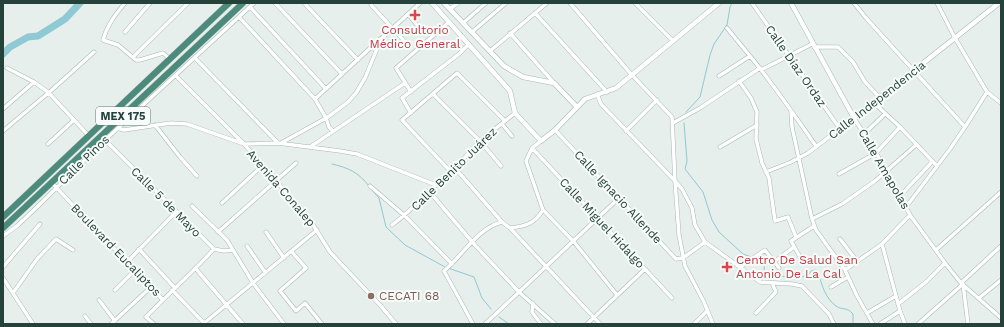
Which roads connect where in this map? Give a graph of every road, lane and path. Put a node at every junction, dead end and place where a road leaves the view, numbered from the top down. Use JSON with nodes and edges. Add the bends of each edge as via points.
{"nodes":[{"id":1,"x":125,"y":3,"type":"edge"},
{"id":2,"x":150,"y":3,"type":"edge"},
{"id":3,"x":188,"y":3,"type":"edge"},
{"id":4,"x":229,"y":3,"type":"edge"},
{"id":5,"x":243,"y":3,"type":"edge"},
{"id":6,"x":254,"y":3,"type":"edge"},
{"id":7,"x":276,"y":3,"type":"edge"},
{"id":8,"x":304,"y":3,"type":"edge"},
{"id":9,"x":420,"y":3,"type":"edge"},
{"id":10,"x":432,"y":3,"type":"edge"},
{"id":11,"x":444,"y":3,"type":"edge"},
{"id":12,"x":458,"y":3,"type":"edge"},
{"id":13,"x":486,"y":3,"type":"edge"},
{"id":14,"x":506,"y":3,"type":"edge"},
{"id":15,"x":547,"y":3,"type":"edge"},
{"id":16,"x":570,"y":3,"type":"edge"},
{"id":17,"x":636,"y":3,"type":"edge"},
{"id":18,"x":719,"y":3,"type":"edge"},
{"id":19,"x":752,"y":3,"type":"edge"},
{"id":20,"x":791,"y":3,"type":"edge"},
{"id":21,"x":854,"y":3,"type":"edge"},
{"id":22,"x":937,"y":3,"type":"edge"},
{"id":23,"x":999,"y":3,"type":"edge"},
{"id":24,"x":371,"y":5,"type":"dead end"},
{"id":25,"x":250,"y":7,"type":"junction"},
{"id":26,"x":450,"y":9,"type":"junction"},
{"id":27,"x":535,"y":13,"type":"junction"},
{"id":28,"x":408,"y":14,"type":"junction"},
{"id":29,"x":239,"y":17,"type":"junction"},
{"id":30,"x":449,"y":22,"type":"junction"},
{"id":31,"x":463,"y":23,"type":"junction"},
{"id":32,"x":392,"y":28,"type":"junction"},
{"id":33,"x":727,"y":28,"type":"dead end"},
{"id":34,"x":422,"y":31,"type":"dead end"},
{"id":35,"x":125,"y":32,"type":"dead end"},
{"id":36,"x":472,"y":32,"type":"junction"},
{"id":37,"x":510,"y":33,"type":"junction"},
{"id":38,"x":956,"y":38,"type":"junction"},
{"id":39,"x":381,"y":39,"type":"junction"},
{"id":40,"x":672,"y":40,"type":"junction"},
{"id":41,"x":469,"y":44,"type":"junction"},
{"id":42,"x":408,"y":45,"type":"dead end"},
{"id":43,"x":813,"y":46,"type":"junction"},
{"id":44,"x":490,"y":51,"type":"junction"},
{"id":45,"x":94,"y":52,"type":"dead end"},
{"id":46,"x":750,"y":56,"type":"junction"},
{"id":47,"x":790,"y":56,"type":"junction"},
{"id":48,"x":133,"y":57,"type":"junction"},
{"id":49,"x":195,"y":58,"type":"junction"},
{"id":50,"x":170,"y":59,"type":"junction"},
{"id":51,"x":358,"y":60,"type":"junction"},
{"id":52,"x":504,"y":66,"type":"junction"},
{"id":53,"x":7,"y":68,"type":"dead end"},
{"id":54,"x":761,"y":69,"type":"junction"},
{"id":55,"x":915,"y":71,"type":"junction"},
{"id":56,"x":342,"y":74,"type":"junction"},
{"id":57,"x":495,"y":74,"type":"junction"},
{"id":58,"x":631,"y":74,"type":"junction"},
{"id":59,"x":176,"y":76,"type":"junction"},
{"id":60,"x":718,"y":76,"type":"dead end"},
{"id":61,"x":739,"y":80,"type":"junction"},
{"id":62,"x":34,"y":82,"type":"junction"},
{"id":63,"x":405,"y":83,"type":"junction"},
{"id":64,"x":554,"y":83,"type":"junction"},
{"id":65,"x":156,"y":89,"type":"junction"},
{"id":66,"x":326,"y":89,"type":"junction"},
{"id":67,"x":48,"y":92,"type":"junction"},
{"id":68,"x":411,"y":92,"type":"junction"},
{"id":69,"x":607,"y":92,"type":"junction"},
{"id":70,"x":987,"y":92,"type":"junction"},
{"id":71,"x":434,"y":94,"type":"junction"},
{"id":72,"x":597,"y":94,"type":"junction"},
{"id":73,"x":880,"y":98,"type":"junction"},
{"id":74,"x":315,"y":99,"type":"junction"},
{"id":75,"x":657,"y":100,"type":"junction"},
{"id":76,"x":874,"y":103,"type":"junction"},
{"id":77,"x":1001,"y":103,"type":"edge"},
{"id":78,"x":577,"y":106,"type":"junction"},
{"id":79,"x":3,"y":109,"type":"edge"},
{"id":80,"x":791,"y":111,"type":"junction"},
{"id":81,"x":411,"y":113,"type":"junction"},
{"id":82,"x":515,"y":113,"type":"junction"},
{"id":83,"x":885,"y":114,"type":"junction"},
{"id":84,"x":326,"y":118,"type":"junction"},
{"id":85,"x":854,"y":118,"type":"junction"},
{"id":86,"x":74,"y":120,"type":"junction"},
{"id":87,"x":503,"y":123,"type":"junction"},
{"id":88,"x":673,"y":123,"type":"junction"},
{"id":89,"x":154,"y":125,"type":"junction"},
{"id":90,"x":757,"y":125,"type":"junction"},
{"id":91,"x":900,"y":126,"type":"junction"},
{"id":92,"x":966,"y":127,"type":"junction"},
{"id":93,"x":118,"y":128,"type":"junction"},
{"id":94,"x":840,"y":129,"type":"junction"},
{"id":95,"x":555,"y":130,"type":"junction"},
{"id":96,"x":3,"y":131,"type":"edge"},
{"id":97,"x":333,"y":131,"type":"junction"},
{"id":98,"x":626,"y":131,"type":"junction"},
{"id":99,"x":864,"y":134,"type":"junction"},
{"id":100,"x":88,"y":135,"type":"junction"},
{"id":101,"x":512,"y":136,"type":"dead end"},
{"id":102,"x":105,"y":140,"type":"junction"},
{"id":103,"x":480,"y":141,"type":"junction"},
{"id":104,"x":541,"y":141,"type":"junction"},
{"id":105,"x":279,"y":143,"type":"junction"},
{"id":106,"x":48,"y":144,"type":"dead end"},
{"id":107,"x":244,"y":144,"type":"junction"},
{"id":108,"x":916,"y":145,"type":"junction"},
{"id":109,"x":816,"y":146,"type":"junction"},
{"id":110,"x":310,"y":147,"type":"junction"},
{"id":111,"x":532,"y":148,"type":"junction"},
{"id":112,"x":720,"y":148,"type":"dead end"},
{"id":113,"x":876,"y":153,"type":"junction"},
{"id":114,"x":799,"y":158,"type":"junction"},
{"id":115,"x":932,"y":162,"type":"junction"},
{"id":116,"x":296,"y":163,"type":"dead end"},
{"id":117,"x":262,"y":166,"type":"junction"},
{"id":118,"x":501,"y":166,"type":"dead end"},
{"id":119,"x":937,"y":166,"type":"junction"},
{"id":120,"x":455,"y":168,"type":"junction"},
{"id":121,"x":450,"y":171,"type":"junction"},
{"id":122,"x":766,"y":172,"type":"junction"},
{"id":123,"x":886,"y":172,"type":"junction"},
{"id":124,"x":839,"y":174,"type":"dead end"},
{"id":125,"x":197,"y":176,"type":"dead end"},
{"id":126,"x":275,"y":181,"type":"junction"},
{"id":127,"x":675,"y":181,"type":"junction"},
{"id":128,"x":436,"y":185,"type":"junction"},
{"id":129,"x":54,"y":186,"type":"junction"},
{"id":130,"x":370,"y":186,"type":"dead end"},
{"id":131,"x":429,"y":191,"type":"junction"},
{"id":132,"x":1001,"y":192,"type":"edge"},
{"id":133,"x":900,"y":196,"type":"junction"},
{"id":134,"x":620,"y":198,"type":"junction"},
{"id":135,"x":222,"y":203,"type":"dead end"},
{"id":136,"x":192,"y":206,"type":"dead end"},
{"id":137,"x":906,"y":207,"type":"junction"},
{"id":138,"x":543,"y":210,"type":"junction"},
{"id":139,"x":176,"y":212,"type":"junction"},
{"id":140,"x":910,"y":215,"type":"junction"},
{"id":141,"x":405,"y":216,"type":"junction"},
{"id":142,"x":3,"y":217,"type":"edge"},
{"id":143,"x":597,"y":219,"type":"junction"},
{"id":144,"x":812,"y":219,"type":"junction"},
{"id":145,"x":502,"y":222,"type":"junction"},
{"id":146,"x":40,"y":224,"type":"dead end"},
{"id":147,"x":392,"y":225,"type":"dead end"},
{"id":148,"x":814,"y":226,"type":"junction"},
{"id":149,"x":3,"y":228,"type":"edge"},
{"id":150,"x":510,"y":228,"type":"junction"},
{"id":151,"x":317,"y":230,"type":"junction"},
{"id":152,"x":218,"y":232,"type":"junction"},
{"id":153,"x":266,"y":232,"type":"dead end"},
{"id":154,"x":3,"y":236,"type":"edge"},
{"id":155,"x":796,"y":238,"type":"junction"},
{"id":156,"x":840,"y":239,"type":"dead end"},
{"id":157,"x":574,"y":242,"type":"junction"},
{"id":158,"x":705,"y":242,"type":"junction"},
{"id":159,"x":473,"y":243,"type":"junction"},
{"id":160,"x":882,"y":244,"type":"junction"},
{"id":161,"x":247,"y":246,"type":"dead end"},
{"id":162,"x":794,"y":246,"type":"junction"},
{"id":163,"x":1001,"y":246,"type":"edge"},
{"id":164,"x":681,"y":248,"type":"junction"},
{"id":165,"x":140,"y":249,"type":"junction"},
{"id":166,"x":214,"y":249,"type":"junction"},
{"id":167,"x":73,"y":250,"type":"dead end"},
{"id":168,"x":233,"y":250,"type":"junction"},
{"id":169,"x":936,"y":250,"type":"junction"},
{"id":170,"x":291,"y":251,"type":"junction"},
{"id":171,"x":691,"y":252,"type":"junction"},
{"id":172,"x":800,"y":257,"type":"dead end"},
{"id":173,"x":284,"y":258,"type":"junction"},
{"id":174,"x":683,"y":258,"type":"junction"},
{"id":175,"x":127,"y":262,"type":"junction"},
{"id":176,"x":774,"y":262,"type":"junction"},
{"id":177,"x":856,"y":262,"type":"junction"},
{"id":178,"x":452,"y":264,"type":"junction"},
{"id":179,"x":945,"y":264,"type":"junction"},
{"id":180,"x":547,"y":266,"type":"junction"},
{"id":181,"x":3,"y":267,"type":"edge"},
{"id":182,"x":740,"y":267,"type":"junction"},
{"id":183,"x":779,"y":268,"type":"dead end"},
{"id":184,"x":196,"y":269,"type":"junction"},
{"id":185,"x":645,"y":269,"type":"junction"},
{"id":186,"x":135,"y":270,"type":"junction"},
{"id":187,"x":845,"y":270,"type":"junction"},
{"id":188,"x":265,"y":272,"type":"junction"},
{"id":189,"x":848,"y":277,"type":"junction"},
{"id":190,"x":3,"y":278,"type":"edge"},
{"id":191,"x":1001,"y":280,"type":"edge"},
{"id":192,"x":253,"y":283,"type":"junction"},
{"id":193,"x":772,"y":283,"type":"junction"},
{"id":194,"x":962,"y":284,"type":"junction"},
{"id":195,"x":151,"y":287,"type":"junction"},
{"id":196,"x":831,"y":287,"type":"dead end"},
{"id":197,"x":174,"y":289,"type":"junction"},
{"id":198,"x":115,"y":290,"type":"dead end"},
{"id":199,"x":519,"y":292,"type":"junction"},
{"id":200,"x":13,"y":293,"type":"junction"},
{"id":201,"x":617,"y":295,"type":"junction"},
{"id":202,"x":896,"y":296,"type":"junction"},
{"id":203,"x":672,"y":298,"type":"dead end"},
{"id":204,"x":979,"y":298,"type":"junction"},
{"id":205,"x":99,"y":300,"type":"dead end"},
{"id":206,"x":163,"y":300,"type":"junction"},
{"id":207,"x":533,"y":303,"type":"junction"},
{"id":208,"x":898,"y":304,"type":"junction"},
{"id":209,"x":227,"y":305,"type":"junction"},
{"id":210,"x":707,"y":311,"type":"junction"},
{"id":211,"x":900,"y":311,"type":"junction"},
{"id":212,"x":756,"y":313,"type":"dead end"},
{"id":213,"x":867,"y":313,"type":"junction"},
{"id":214,"x":85,"y":316,"type":"dead end"},
{"id":215,"x":594,"y":318,"type":"junction"},
{"id":216,"x":1001,"y":318,"type":"edge"},
{"id":217,"x":113,"y":322,"type":"edge"},
{"id":218,"x":968,"y":322,"type":"edge"},
{"id":219,"x":33,"y":324,"type":"edge"},
{"id":220,"x":91,"y":324,"type":"edge"},
{"id":221,"x":154,"y":324,"type":"edge"},
{"id":222,"x":204,"y":324,"type":"edge"},
{"id":223,"x":243,"y":324,"type":"edge"},
{"id":224,"x":284,"y":324,"type":"edge"},
{"id":225,"x":322,"y":324,"type":"edge"},
{"id":226,"x":396,"y":324,"type":"edge"},
{"id":227,"x":473,"y":324,"type":"edge"},
{"id":228,"x":485,"y":324,"type":"edge"},
{"id":229,"x":541,"y":324,"type":"edge"},
{"id":230,"x":555,"y":324,"type":"edge"},
{"id":231,"x":587,"y":324,"type":"edge"},
{"id":232,"x":600,"y":324,"type":"edge"},
{"id":233,"x":694,"y":324,"type":"edge"},
{"id":234,"x":713,"y":324,"type":"edge"},
{"id":235,"x":834,"y":324,"type":"edge"},
{"id":236,"x":873,"y":324,"type":"edge"},
{"id":237,"x":880,"y":324,"type":"edge"},
{"id":238,"x":905,"y":324,"type":"edge"},
{"id":239,"x":918,"y":324,"type":"edge"},
{"id":240,"x":963,"y":324,"type":"edge"}],
"edges":[{"from":1,"to":48,"type":"street","via":[[111,20],[103,40],[118,45]]},
{"from":2,"to":35,"type":"street"},
{"from":3,"to":48,"type":"street"},
{"from":4,"to":50,"type":"highway","number":"MEX 175"},
{"from":5,"to":65,"type":"highway","number":"MEX 175"},
{"from":6,"to":25,"type":"street","name":"Calle Pinos"},
{"from":7,"to":56,"type":"street"},
{"from":8,"to":51,"type":"street"},
{"from":9,"to":28,"type":"street"},
{"from":10,"to":30,"type":"street"},
{"from":11,"to":26,"type":"street"},
{"from":12,"to":26,"type":"street"},
{"from":13,"to":31,"type":"street"},
{"from":14,"to":36,"type":"street"},
{"from":15,"to":27,"type":"street"},
{"from":16,"to":58,"type":"street"},
{"from":17,"to":40,"type":"street"},
{"from":18,"to":40,"type":"street"},
{"from":19,"to":47,"type":"street","name":"Calle Díaz Ordaz"},
{"from":20,"to":43,"type":"street","name":"Calle Amapolas"},
{"from":21,"to":55,"type":"street"},
{"from":22,"to":38,"type":"street"},
{"from":23,"to":38,"type":"street","name":"Calle Independencia"},
{"from":24,"to":32,"type":"street"},
{"from":25,"to":29,"type":"street","name":"Calle Pinos"},
{"from":25,"to":66,"type":"street"},
{"from":26,"to":31,"type":"street"},
{"from":27,"to":37,"type":"street"},
{"from":27,"to":69,"type":"street"},
{"from":28,"to":32,"type":"street"},
{"from":28,"to":34,"type":"street"},
{"from":29,"to":49,"type":"street","name":"Calle Pinos"},
{"from":29,"to":74,"type":"street"},
{"from":30,"to":41,"type":"street"},
{"from":30,"to":63,"type":"street","via":[[396,68]]},
{"from":31,"to":36,"type":"street"},
{"from":32,"to":39,"type":"street"},
{"from":32,"to":42,"type":"street"},
{"from":33,"to":46,"type":"street"},
{"from":36,"to":44,"type":"street"},
{"from":37,"to":44,"type":"street"},
{"from":37,"to":64,"type":"street"},
{"from":38,"to":55,"type":"street","name":"Calle Independencia"},
{"from":38,"to":70,"type":"street"},
{"from":39,"to":51,"type":"street"},
{"from":39,"to":84,"type":"street","via":[[356,93]]},
{"from":40,"to":58,"type":"street"},
{"from":41,"to":57,"type":"street"},
{"from":41,"to":68,"type":"street"},
{"from":43,"to":47,"type":"street"},
{"from":43,"to":73,"type":"street","via":[[838,47],[853,62],[865,82]]},
{"from":43,"to":85,"type":"street","name":"Calle Amapolas"},
{"from":44,"to":52,"type":"street"},
{"from":45,"to":67,"type":"street"},
{"from":46,"to":54,"type":"street"},
{"from":46,"to":60,"type":"street"},
{"from":47,"to":54,"type":"street"},
{"from":47,"to":94,"type":"street","name":"Calle Díaz Ordaz"},
{"from":48,"to":50,"type":"street","via":[[140,60],[163,53]]},
{"from":49,"to":59,"type":"street","name":"Calle Pinos"},
{"from":49,"to":105,"type":"street"},
{"from":50,"to":100,"type":"highway","number":"MEX 175"},
{"from":51,"to":56,"type":"street"},
{"from":52,"to":57,"type":"street"},
{"from":52,"to":64,"type":"street","via":[[523,77]]},
{"from":53,"to":62,"type":"street"},
{"from":54,"to":61,"type":"street"},
{"from":54,"to":80,"type":"street"},
{"from":55,"to":73,"type":"street","name":"Calle Independencia"},
{"from":55,"to":92,"type":"street"},
{"from":56,"to":66,"type":"street"},
{"from":57,"to":82,"type":"street","via":[[510,91]]},
{"from":58,"to":69,"type":"street","via":[[616,88]]},
{"from":58,"to":75,"type":"street"},
{"from":59,"to":65,"type":"street","name":"Calle Pinos"},
{"from":59,"to":107,"type":"street","name":"Avenida Conalep"},
{"from":61,"to":88,"type":"street","via":[[700,108]]},
{"from":61,"to":90,"type":"street","via":[[753,102],[757,112]]},
{"from":62,"to":67,"type":"street"},
{"from":62,"to":79,"type":"street"},
{"from":63,"to":68,"type":"street"},
{"from":63,"to":97,"type":"street"},
{"from":64,"to":78,"type":"street"},
{"from":65,"to":93,"type":"street","name":"Calle Pinos"},
{"from":65,"to":129,"type":"highway","number":"MEX 175"},
{"from":66,"to":74,"type":"street"},
{"from":67,"to":86,"type":"street"},
{"from":67,"to":96,"type":"street"},
{"from":68,"to":81,"type":"street","via":[[402,98]]},
{"from":69,"to":72,"type":"street"},
{"from":70,"to":77,"type":"street"},
{"from":70,"to":92,"type":"street"},
{"from":71,"to":81,"type":"street"},
{"from":71,"to":87,"type":"street","via":[[458,74]]},
{"from":71,"to":103,"type":"street"},
{"from":72,"to":78,"type":"street"},
{"from":72,"to":98,"type":"street","via":[[601,104]]},
{"from":73,"to":76,"type":"street","name":"Calle Independencia"},
{"from":74,"to":84,"type":"street"},
{"from":75,"to":88,"type":"street","via":[[672,117]]},
{"from":75,"to":98,"type":"street"},
{"from":76,"to":83,"type":"street"},
{"from":76,"to":85,"type":"street","name":"Calle Independencia"},
{"from":78,"to":95,"type":"street"},
{"from":80,"to":109,"type":"street"},
{"from":80,"to":114,"type":"street"},
{"from":81,"to":121,"type":"street","via":[[402,120]]},
{"from":82,"to":87,"type":"street","name":"Calle Benito Juárez"},
{"from":82,"to":104,"type":"street"},
{"from":83,"to":91,"type":"street"},
{"from":83,"to":99,"type":"street"},
{"from":84,"to":97,"type":"street"},
{"from":84,"to":105,"type":"street"},
{"from":85,"to":94,"type":"street","name":"Calle Independencia"},
{"from":85,"to":99,"type":"street","name":"Calle Amapolas"},
{"from":86,"to":100,"type":"street"},
{"from":86,"to":106,"type":"street"},
{"from":87,"to":101,"type":"street"},
{"from":87,"to":103,"type":"street","name":"Calle Benito Juárez"},
{"from":88,"to":127,"type":"street"},
{"from":89,"to":93,"type":"street","via":[[124,130]]},
{"from":89,"to":107,"type":"street","via":[[187,124]]},
{"from":89,"to":125,"type":"street"},
{"from":90,"to":112,"type":"street"},
{"from":90,"to":122,"type":"street","via":[[756,138]]},
{"from":91,"to":108,"type":"street"},
{"from":91,"to":113,"type":"street"},
{"from":92,"to":119,"type":"street"},
{"from":93,"to":102,"type":"street","name":"Calle Pinos"},
{"from":94,"to":109,"type":"street","name":"Calle Independencia"},
{"from":95,"to":104,"type":"street"},
{"from":95,"to":134,"type":"street","name":"Calle Ignacio Allende"},
{"from":97,"to":110,"type":"street"},
{"from":98,"to":127,"type":"street"},
{"from":99,"to":113,"type":"street","name":"Calle Amapolas"},
{"from":100,"to":142,"type":"highway","number":"MEX 175"},
{"from":102,"to":129,"type":"street","name":"Calle Pinos"},
{"from":102,"to":139,"type":"street","name":"Calle 5 de Mayo"},
{"from":103,"to":118,"type":"street"},
{"from":103,"to":120,"type":"street","name":"Calle Benito Juárez"},
{"from":104,"to":111,"type":"street"},
{"from":105,"to":107,"type":"street"},
{"from":105,"to":110,"type":"street"},
{"from":107,"to":117,"type":"street","name":"Avenida Conalep"},
{"from":108,"to":115,"type":"street"},
{"from":108,"to":123,"type":"street"},
{"from":109,"to":114,"type":"street","name":"Calle Independencia"},
{"from":110,"to":128,"type":"street","via":[[357,154]]},
{"from":111,"to":138,"type":"street","via":[[526,161]]},
{"from":111,"to":143,"type":"street","name":"Calle Miguel Hidalgo"},
{"from":113,"to":123,"type":"street","name":"Calle Amapolas"},
{"from":113,"to":124,"type":"street"},
{"from":114,"to":122,"type":"street","name":"Calle Independencia"},
{"from":114,"to":144,"type":"street"},
{"from":115,"to":119,"type":"street"},
{"from":115,"to":133,"type":"street"},
{"from":116,"to":126,"type":"street"},
{"from":117,"to":126,"type":"street","name":"Avenida Conalep"},
{"from":117,"to":135,"type":"street"},
{"from":119,"to":137,"type":"street"},
{"from":120,"to":121,"type":"street","name":"Calle Benito Juárez"},
{"from":120,"to":145,"type":"street"},
{"from":121,"to":128,"type":"street","name":"Calle Benito Juárez"},
{"from":122,"to":155,"type":"street","via":[[775,221],[788,216]]},
{"from":123,"to":133,"type":"street","name":"Calle Amapolas"},
{"from":123,"to":144,"type":"street","via":[[842,204]]},
{"from":126,"to":151,"type":"street","name":"Avenida Conalep"},
{"from":126,"to":152,"type":"street"},
{"from":127,"to":158,"type":"street","via":[[692,208],[695,225]]},
{"from":127,"to":164,"type":"street"},
{"from":128,"to":131,"type":"street","name":"Calle Benito Juárez"},
{"from":129,"to":149,"type":"highway","number":"MEX 175"},
{"from":129,"to":154,"type":"street","name":"Calle Pinos","via":[[17,226]]},
{"from":129,"to":175,"type":"street","name":"Boulevard Eucaliptos"},
{"from":130,"to":141,"type":"street"},
{"from":131,"to":141,"type":"street","name":"Calle Benito Juárez"},
{"from":131,"to":159,"type":"street"},
{"from":132,"to":169,"type":"street"},
{"from":133,"to":137,"type":"street","name":"Calle Amapolas"},
{"from":134,"to":143,"type":"street"},
{"from":134,"to":174,"type":"street","name":"Calle Ignacio Allende","via":[[676,259]]},
{"from":136,"to":152,"type":"street","name":"Calle 5 de Mayo"},
{"from":137,"to":140,"type":"street","name":"Calle Amapolas"},
{"from":138,"to":150,"type":"street","via":[[530,224]]},
{"from":138,"to":157,"type":"street"},
{"from":139,"to":165,"type":"street"},
{"from":139,"to":166,"type":"street","name":"Calle 5 de Mayo"},
{"from":140,"to":160,"type":"street"},
{"from":140,"to":169,"type":"street","name":"Calle Amapolas"},
{"from":141,"to":147,"type":"street","name":"Calle Benito Juárez"},
{"from":141,"to":178,"type":"street"},
{"from":143,"to":157,"type":"street"},
{"from":143,"to":185,"type":"street","name":"Calle Miguel Hidalgo"},
{"from":144,"to":148,"type":"street"},
{"from":145,"to":150,"type":"street"},
{"from":145,"to":159,"type":"street","via":[[488,228]]},
{"from":146,"to":181,"type":"street"},
{"from":148,"to":155,"type":"street"},
{"from":148,"to":187,"type":"street"},
{"from":150,"to":180,"type":"street"},
{"from":151,"to":170,"type":"street"},
{"from":151,"to":226,"type":"street","name":"Avenida Conalep","via":[[330,252]]},
{"from":152,"to":168,"type":"street","name":"Calle 5 de Mayo"},
{"from":153,"to":173,"type":"street"},
{"from":155,"to":162,"type":"street","via":[[791,241]]},
{"from":156,"to":177,"type":"street"},
{"from":157,"to":180,"type":"street"},
{"from":157,"to":201,"type":"street"},
{"from":158,"to":171,"type":"street"},
{"from":158,"to":182,"type":"street"},
{"from":159,"to":178,"type":"street"},
{"from":159,"to":199,"type":"street"},
{"from":160,"to":177,"type":"street"},
{"from":160,"to":202,"type":"street"},
{"from":161,"to":188,"type":"street"},
{"from":162,"to":172,"type":"street"},
{"from":162,"to":176,"type":"street"},
{"from":163,"to":194,"type":"street"},
{"from":164,"to":171,"type":"street"},
{"from":164,"to":174,"type":"street"},
{"from":165,"to":175,"type":"street"},
{"from":165,"to":197,"type":"street"},
{"from":166,"to":168,"type":"street"},
{"from":166,"to":184,"type":"street"},
{"from":167,"to":200,"type":"street","via":[[56,239]]},
{"from":168,"to":192,"type":"street","name":"Calle 5 de Mayo"},
{"from":169,"to":179,"type":"street","name":"Calle Amapolas"},
{"from":170,"to":173,"type":"street"},
{"from":170,"to":225,"type":"street","via":[[306,268],[280,291],[296,312],[305,303]]},
{"from":171,"to":174,"type":"street"},
{"from":173,"to":188,"type":"street"},
{"from":174,"to":210,"type":"street"},
{"from":175,"to":186,"type":"street","name":"Boulevard Eucaliptos"},
{"from":176,"to":182,"type":"street","via":[[765,250]]},
{"from":176,"to":183,"type":"street"},
{"from":177,"to":187,"type":"street"},
{"from":178,"to":227,"type":"street","via":[[444,271]]},
{"from":179,"to":194,"type":"street","name":"Calle Amapolas"},
{"from":179,"to":208,"type":"street"},
{"from":180,"to":199,"type":"street"},
{"from":180,"to":215,"type":"street"},
{"from":182,"to":193,"type":"street","via":[[760,282]]},
{"from":184,"to":197,"type":"street"},
{"from":184,"to":209,"type":"street"},
{"from":185,"to":201,"type":"street"},
{"from":185,"to":203,"type":"street","name":"Calle Miguel Hidalgo"},
{"from":186,"to":195,"type":"street","name":"Boulevard Eucaliptos"},
{"from":186,"to":198,"type":"street"},
{"from":187,"to":189,"type":"street"},
{"from":188,"to":192,"type":"street"},
{"from":189,"to":196,"type":"street"},
{"from":189,"to":213,"type":"street"},
{"from":190,"to":200,"type":"street"},
{"from":191,"to":204,"type":"street"},
{"from":192,"to":209,"type":"street"},
{"from":192,"to":224,"type":"street","name":"Calle 5 de Mayo"},
{"from":193,"to":212,"type":"street","via":[[776,292]]},
{"from":193,"to":235,"type":"street","via":[[802,286],[829,314]]},
{"from":194,"to":204,"type":"street","name":"Calle Amapolas"},
{"from":194,"to":218,"type":"street"},
{"from":194,"to":239,"type":"street"},
{"from":195,"to":206,"type":"street","name":"Boulevard Eucaliptos"},
{"from":195,"to":217,"type":"street"},
{"from":197,"to":206,"type":"street"},
{"from":197,"to":222,"type":"street"},
{"from":199,"to":207,"type":"street"},
{"from":199,"to":228,"type":"street"},
{"from":200,"to":219,"type":"street"},
{"from":201,"to":215,"type":"street"},
{"from":202,"to":208,"type":"street"},
{"from":202,"to":213,"type":"street"},
{"from":204,"to":216,"type":"street","name":"Calle Amapolas"},
{"from":205,"to":217,"type":"street"},
{"from":206,"to":221,"type":"street","via":[[146,317]]},
{"from":207,"to":229,"type":"street","via":[[532,312]]},
{"from":207,"to":230,"type":"street"},
{"from":208,"to":211,"type":"street"},
{"from":209,"to":222,"type":"street"},
{"from":209,"to":223,"type":"street"},
{"from":210,"to":233,"type":"street"},
{"from":210,"to":234,"type":"street"},
{"from":211,"to":237,"type":"street"},
{"from":211,"to":238,"type":"street"},
{"from":213,"to":236,"type":"street"},
{"from":214,"to":220,"type":"street"},
{"from":215,"to":231,"type":"street"},
{"from":215,"to":232,"type":"street"},
{"from":218,"to":240,"type":"street"}]}
